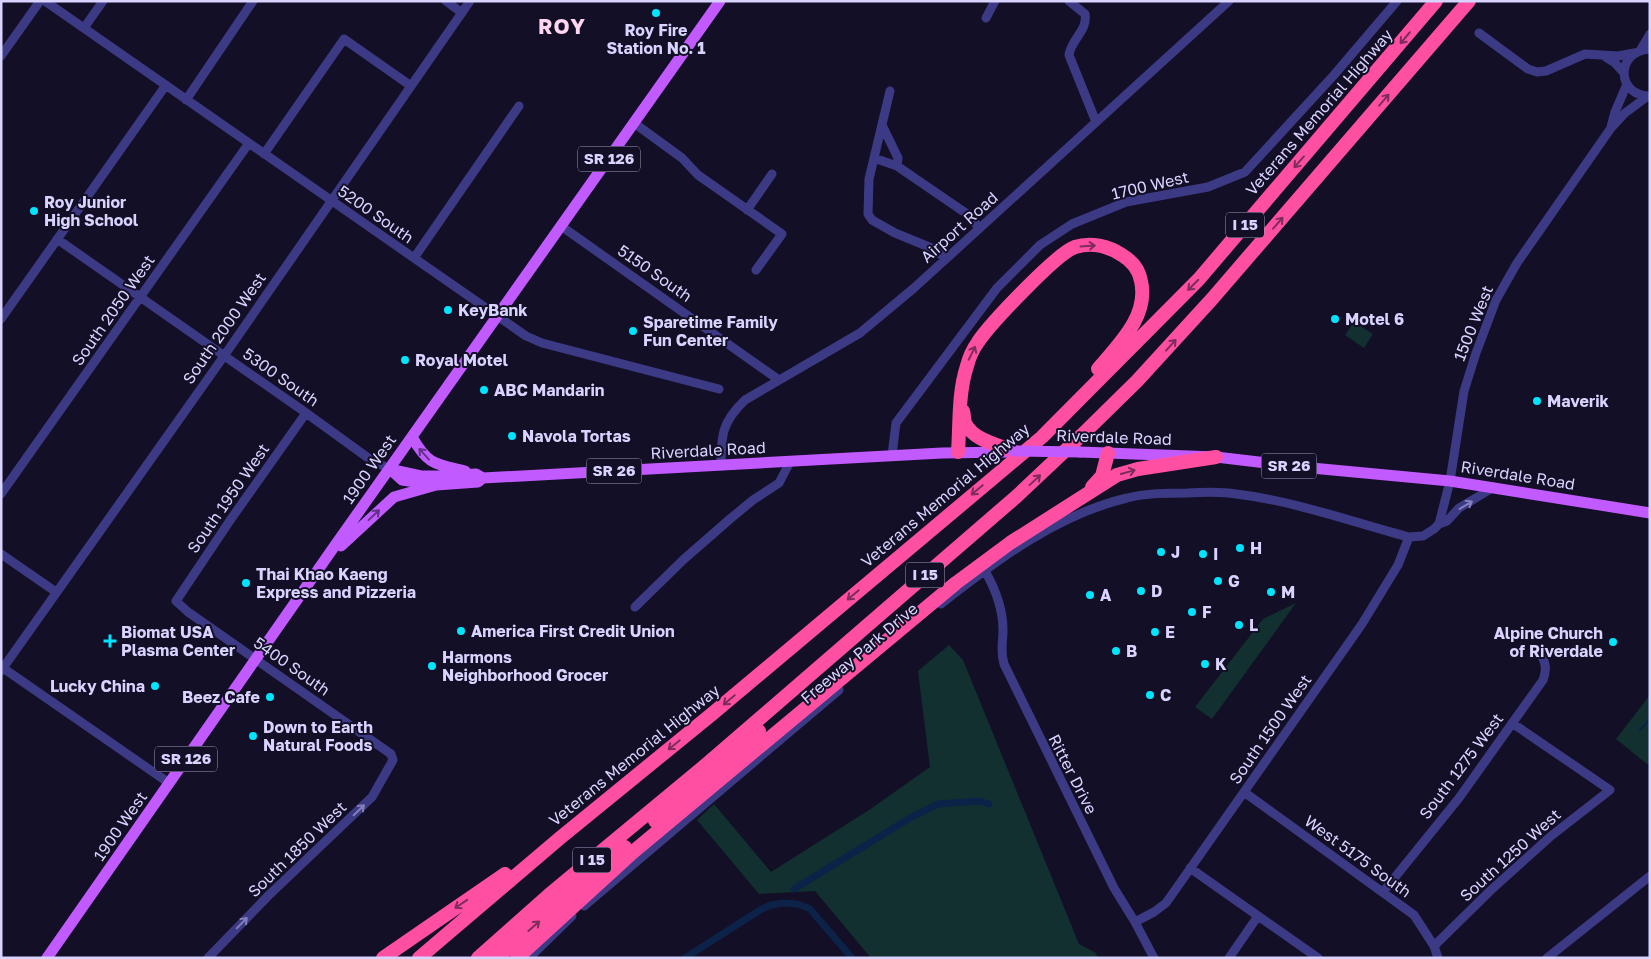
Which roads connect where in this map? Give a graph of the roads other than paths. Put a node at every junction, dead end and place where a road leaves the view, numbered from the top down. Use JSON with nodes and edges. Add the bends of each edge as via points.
{"nodes":[{"id":1,"x":40,"y":1,"type":"edge"},
{"id":2,"x":45,"y":1,"type":"edge"},
{"id":3,"x":103,"y":1,"type":"edge"},
{"id":4,"x":253,"y":1,"type":"edge"},
{"id":5,"x":446,"y":1,"type":"edge"},
{"id":6,"x":470,"y":1,"type":"edge"},
{"id":7,"x":720,"y":1,"type":"edge"},
{"id":8,"x":996,"y":1,"type":"edge"},
{"id":9,"x":1069,"y":1,"type":"edge"},
{"id":10,"x":1229,"y":1,"type":"edge"},
{"id":11,"x":1397,"y":1,"type":"edge"},
{"id":12,"x":1436,"y":1,"type":"edge"},
{"id":13,"x":1469,"y":1,"type":"edge"},
{"id":14,"x":462,"y":13,"type":"junction"},
{"id":15,"x":986,"y":18,"type":"dead end"},
{"id":16,"x":84,"y":28,"type":"junction"},
{"id":17,"x":1479,"y":33,"type":"dead end"},
{"id":18,"x":1650,"y":34,"type":"edge"},
{"id":19,"x":1642,"y":50,"type":"edge"},
{"id":20,"x":1601,"y":55,"type":"junction"},
{"id":21,"x":1,"y":56,"type":"edge"},
{"id":22,"x":1624,"y":73,"type":"junction"},
{"id":23,"x":1627,"y":84,"type":"junction"},
{"id":24,"x":166,"y":85,"type":"junction"},
{"id":25,"x":411,"y":86,"type":"junction"},
{"id":26,"x":890,"y":91,"type":"dead end"},
{"id":27,"x":1649,"y":96,"type":"edge"},
{"id":28,"x":186,"y":100,"type":"junction"},
{"id":29,"x":520,"y":106,"type":"dead end"},
{"id":30,"x":1096,"y":122,"type":"junction"},
{"id":31,"x":634,"y":123,"type":"junction"},
{"id":32,"x":882,"y":125,"type":"junction"},
{"id":33,"x":1611,"y":128,"type":"junction"},
{"id":34,"x":249,"y":143,"type":"junction"},
{"id":35,"x":264,"y":154,"type":"junction"},
{"id":36,"x":874,"y":158,"type":"junction"},
{"id":37,"x":897,"y":166,"type":"junction"},
{"id":38,"x":772,"y":174,"type":"dead end"},
{"id":39,"x":332,"y":200,"type":"junction"},
{"id":40,"x":747,"y":210,"type":"junction"},
{"id":41,"x":562,"y":226,"type":"junction"},
{"id":42,"x":980,"y":228,"type":"junction"},
{"id":43,"x":57,"y":239,"type":"junction"},
{"id":44,"x":414,"y":258,"type":"junction"},
{"id":45,"x":946,"y":259,"type":"junction"},
{"id":46,"x":756,"y":270,"type":"dead end"},
{"id":47,"x":140,"y":297,"type":"junction"},
{"id":48,"x":497,"y":317,"type":"junction"},
{"id":49,"x":1,"y":319,"type":"edge"},
{"id":50,"x":224,"y":356,"type":"junction"},
{"id":51,"x":780,"y":380,"type":"junction"},
{"id":52,"x":719,"y":389,"type":"dead end"},
{"id":53,"x":961,"y":400,"type":"junction"},
{"id":54,"x":306,"y":413,"type":"junction"},
{"id":55,"x":412,"y":436,"type":"junction"},
{"id":56,"x":1042,"y":437,"type":"junction"},
{"id":57,"x":958,"y":452,"type":"junction"},
{"id":58,"x":1013,"y":452,"type":"junction"},
{"id":59,"x":1108,"y":453,"type":"junction"},
{"id":60,"x":892,"y":456,"type":"junction"},
{"id":61,"x":1216,"y":457,"type":"junction"},
{"id":62,"x":790,"y":462,"type":"junction"},
{"id":63,"x":721,"y":466,"type":"junction"},
{"id":64,"x":390,"y":469,"type":"junction"},
{"id":65,"x":480,"y":476,"type":"junction"},
{"id":66,"x":1450,"y":481,"type":"junction"},
{"id":67,"x":436,"y":486,"type":"junction"},
{"id":68,"x":1494,"y":487,"type":"junction"},
{"id":69,"x":1,"y":494,"type":"edge"},
{"id":70,"x":1085,"y":495,"type":"junction"},
{"id":71,"x":1017,"y":496,"type":"junction"},
{"id":72,"x":1650,"y":513,"type":"edge"},
{"id":73,"x":1439,"y":524,"type":"junction"},
{"id":74,"x":1409,"y":537,"type":"junction"},
{"id":75,"x":1,"y":554,"type":"edge"},
{"id":76,"x":325,"y":560,"type":"junction"},
{"id":77,"x":984,"y":571,"type":"junction"},
{"id":78,"x":56,"y":592,"type":"junction"},
{"id":79,"x":176,"y":602,"type":"joint"},
{"id":80,"x":634,"y":607,"type":"dead end"},
{"id":81,"x":1540,"y":653,"type":"dead end"},
{"id":82,"x":256,"y":659,"type":"junction"},
{"id":83,"x":2,"y":669,"type":"edge"},
{"id":84,"x":1512,"y":723,"type":"junction"},
{"id":85,"x":391,"y":754,"type":"joint"},
{"id":86,"x":169,"y":783,"type":"junction"},
{"id":87,"x":1244,"y":792,"type":"junction"},
{"id":88,"x":560,"y":838,"type":"junction"},
{"id":89,"x":1190,"y":868,"type":"junction"},
{"id":90,"x":1650,"y":876,"type":"edge"},
{"id":91,"x":1383,"y":892,"type":"junction"},
{"id":92,"x":1258,"y":916,"type":"junction"},
{"id":93,"x":1135,"y":922,"type":"junction"},
{"id":94,"x":1434,"y":946,"type":"junction"},
{"id":95,"x":47,"y":958,"type":"edge"},
{"id":96,"x":208,"y":958,"type":"edge"},
{"id":97,"x":383,"y":958,"type":"edge"},
{"id":98,"x":419,"y":958,"type":"edge"},
{"id":99,"x":478,"y":958,"type":"edge"},
{"id":100,"x":497,"y":958,"type":"edge"},
{"id":101,"x":517,"y":958,"type":"edge"},
{"id":102,"x":529,"y":958,"type":"edge"},
{"id":103,"x":1154,"y":958,"type":"edge"},
{"id":104,"x":1229,"y":958,"type":"edge"},
{"id":105,"x":1318,"y":958,"type":"edge"},
{"id":106,"x":1438,"y":958,"type":"edge"},
{"id":107,"x":1547,"y":958,"type":"edge"}],
"edges":[{"from":1,"to":21,"type":"street"},
{"from":2,"to":16,"type":"street","name":"5200 South"},
{"from":3,"to":16,"type":"street"},
{"from":4,"to":28,"type":"street"},
{"from":5,"to":14,"type":"street"},
{"from":6,"to":14,"type":"street","name":"South 2000 West"},
{"from":7,"to":31,"type":"main road","name":"1900 West","number":"SR 126"},
{"from":8,"to":15,"type":"street"},
{"from":9,"to":30,"type":"street","via":[[1085,14],[1084,27],[1072,44],[1069,55]]},
{"from":10,"to":30,"type":"street","name":"Airport Road"},
{"from":11,"to":60,"type":"street","name":"1700 West","via":[[1245,172],[1208,188],[1126,202],[1072,224],[1040,245],[997,288],[896,423]]},
{"from":12,"to":56,"type":"highway","name":"Veterans Memorial Highway","number":"I 15","one_way":true,"via":[[1199,279]]},
{"from":71,"to":13,"type":"highway","number":"I 15","one_way":true,"via":[[1138,381]]},
{"from":14,"to":25,"type":"street","name":"South 2000 West"},
{"from":16,"to":24,"type":"street","name":"5200 South"},
{"from":17,"to":20,"type":"street","via":[[1537,72],[1586,54]]},
{"from":18,"to":19,"type":"street"},
{"from":19,"to":20,"type":"street","via":[[1624,56]]},
{"from":19,"to":22,"type":"street","via":[[1628,58]]},
{"from":20,"to":22,"type":"street"},
{"from":22,"to":23,"type":"street"},
{"from":23,"to":27,"type":"street","via":[[1636,93]]},
{"from":23,"to":33,"type":"street","name":"1500 West"},
{"from":24,"to":28,"type":"street","name":"5200 South"},
{"from":24,"to":43,"type":"street"},
{"from":25,"to":35,"type":"street","via":[[344,39]]},
{"from":25,"to":39,"type":"street","name":"South 2000 West"},
{"from":26,"to":32,"type":"street"},
{"from":27,"to":33,"type":"street","name":"1500 West"},
{"from":28,"to":34,"type":"street","name":"5200 South"},
{"from":29,"to":44,"type":"street"},
{"from":30,"to":42,"type":"street","name":"Airport Road"},
{"from":31,"to":40,"type":"street"},
{"from":31,"to":41,"type":"main road","name":"1900 West","number":"SR 126"},
{"from":32,"to":36,"type":"street"},
{"from":32,"to":37,"type":"street","via":[[898,158]]},
{"from":33,"to":66,"type":"street","name":"1500 West","via":[[1517,264],[1496,300],[1467,382]]},
{"from":34,"to":35,"type":"street","name":"5200 South"},
{"from":34,"to":47,"type":"street","name":"South 2050 West"},
{"from":35,"to":39,"type":"street","name":"5200 South"},
{"from":36,"to":37,"type":"street"},
{"from":36,"to":45,"type":"street","via":[[868,214],[872,220],[934,249]]},
{"from":37,"to":42,"type":"street","via":[[970,216]]},
{"from":38,"to":40,"type":"street"},
{"from":39,"to":44,"type":"street","name":"5200 South"},
{"from":39,"to":50,"type":"street","name":"South 2000 West"},
{"from":40,"to":46,"type":"street","via":[[782,234]]},
{"from":41,"to":48,"type":"main road","name":"1900 West","number":"SR 126"},
{"from":41,"to":51,"type":"street","name":"5150 South"},
{"from":42,"to":45,"type":"street","name":"Airport Road"},
{"from":43,"to":47,"type":"street","name":"5300 South"},
{"from":43,"to":49,"type":"street"},
{"from":44,"to":48,"type":"street","name":"5200 South"},
{"from":45,"to":51,"type":"street","name":"Airport Road","via":[[860,333]]},
{"from":47,"to":50,"type":"street","name":"5300 South"},
{"from":47,"to":69,"type":"street","name":"South 2050 West"},
{"from":48,"to":52,"type":"street","name":"5200 South","via":[[542,344]]},
{"from":48,"to":55,"type":"main road","name":"1900 West","number":"SR 126"},
{"from":50,"to":54,"type":"street","name":"5300 South"},
{"from":50,"to":78,"type":"street","name":"South 2000 West"},
{"from":51,"to":63,"type":"street","name":"Airport Road","via":[[734,410],[722,434]]},
{"from":53,"to":56,"type":"highway","one_way":true,"via":[[967,364],[978,341],[1057,258],[1085,245],[1100,245],[1116,251],[1131,260],[1140,274],[1143,287],[1140,312],[1128,333]]},
{"from":53,"to":57,"type":"highway"},
{"from":53,"to":58,"type":"highway","via":[[965,422],[970,429]]},
{"from":54,"to":64,"type":"street","name":"5300 South","via":[[371,460]]},
{"from":54,"to":79,"type":"street","name":"South 1950 West"},
{"from":55,"to":64,"type":"main road","name":"1900 West","number":"SR 126"},
{"from":65,"to":55,"type":"main road","one_way":true,"via":[[437,465],[427,459]]},
{"from":56,"to":88,"type":"highway","name":"Veterans Memorial Highway","number":"I 15","one_way":true},
{"from":57,"to":58,"type":"main road","name":"Riverdale Road","number":"SR 26"},
{"from":57,"to":60,"type":"main road","name":"Riverdale Road","number":"SR 26"},
{"from":58,"to":59,"type":"main road","name":"Riverdale Road","number":"SR 26","bridge":true},
{"from":59,"to":61,"type":"main road","name":"Riverdale Road","number":"SR 26"},
{"from":59,"to":70,"type":"highway","via":[[1102,476]]},
{"from":60,"to":62,"type":"main road","name":"Riverdale Road","number":"SR 26"},
{"from":61,"to":66,"type":"main road","name":"Riverdale Road","number":"SR 26"},
{"from":70,"to":61,"type":"highway","one_way":true,"via":[[1127,471]]},
{"from":62,"to":63,"type":"main road","name":"Riverdale Road","number":"SR 26"},
{"from":62,"to":80,"type":"street","via":[[779,483],[753,500]]},
{"from":63,"to":65,"type":"main road","name":"Riverdale Road","number":"SR 26"},
{"from":64,"to":65,"type":"main road","name":"Riverdale Road","number":"SR 26","via":[[422,476]]},
{"from":64,"to":67,"type":"main road","name":"Riverdale Road","number":"SR 26","via":[[402,480]]},
{"from":64,"to":76,"type":"main road","name":"1900 West","number":"SR 126"},
{"from":65,"to":67,"type":"main road","name":"Riverdale Road","number":"SR 26","via":[[478,482]]},
{"from":66,"to":68,"type":"main road","name":"Riverdale Road","number":"SR 26"},
{"from":66,"to":73,"type":"street","name":"1500 West"},
{"from":76,"to":67,"type":"main road","one_way":true,"via":[[394,496]]},
{"from":68,"to":72,"type":"main road","name":"Riverdale Road","number":"SR 26"},
{"from":73,"to":68,"type":"street","one_way":true,"via":[[1447,522],[1459,508]]},
{"from":70,"to":101,"type":"highway","via":[[1010,543],[956,583],[633,852]]},
{"from":71,"to":99,"type":"highway","number":"I 15"},
{"from":100,"to":71,"type":"highway","one_way":true,"via":[[989,530]]},
{"from":73,"to":74,"type":"street","via":[[1422,536]]},
{"from":74,"to":77,"type":"street","name":"Freeway Park Drive","via":[[1274,500],[1234,493],[1164,493],[1128,498],[1085,511],[1037,535]]},
{"from":74,"to":87,"type":"street","name":"South 1500 West","via":[[1398,565],[1362,624]]},
{"from":75,"to":78,"type":"street"},
{"from":76,"to":82,"type":"main road","name":"1900 West","number":"SR 126"},
{"from":77,"to":93,"type":"street","name":"Ritter Drive","via":[[997,594],[1002,612],[1001,652],[1004,664],[1109,880]]},
{"from":77,"to":102,"type":"street","name":"Freeway Park Drive","via":[[738,774],[581,908]]},
{"from":78,"to":83,"type":"street","name":"South 2000 West"},
{"from":79,"to":82,"type":"street","name":"5400 South"},
{"from":81,"to":84,"type":"street","name":"South 1275 West","via":[[1546,663],[1543,680]]},
{"from":82,"to":85,"type":"street","name":"5400 South"},
{"from":82,"to":86,"type":"main road","name":"1900 West","number":"SR 126"},
{"from":83,"to":86,"type":"street"},
{"from":84,"to":91,"type":"street","name":"South 1275 West","via":[[1459,798]]},
{"from":84,"to":94,"type":"street","name":"South 1250 West","via":[[1610,790],[1538,848]]},
{"from":96,"to":85,"type":"street","name":"South 1850 West","one_way":true,"via":[[372,797],[393,760]]},
{"from":86,"to":95,"type":"main road","name":"1900 West","number":"SR 126"},
{"from":87,"to":89,"type":"street","name":"South 1500 West"},
{"from":87,"to":91,"type":"street","name":"West 5175 South"},
{"from":88,"to":97,"type":"highway","one_way":true},
{"from":88,"to":98,"type":"highway","name":"Veterans Memorial Highway","number":"I 15"},
{"from":89,"to":92,"type":"street"},
{"from":89,"to":93,"type":"street","name":"South 1500 West","via":[[1166,903]]},
{"from":90,"to":107,"type":"street"},
{"from":91,"to":94,"type":"street","name":"West 5175 South","via":[[1414,914]]},
{"from":92,"to":104,"type":"street"},
{"from":92,"to":105,"type":"street"},
{"from":93,"to":103,"type":"street","name":"Ritter Drive"},
{"from":94,"to":106,"type":"street","name":"West 5175 South"}]}
